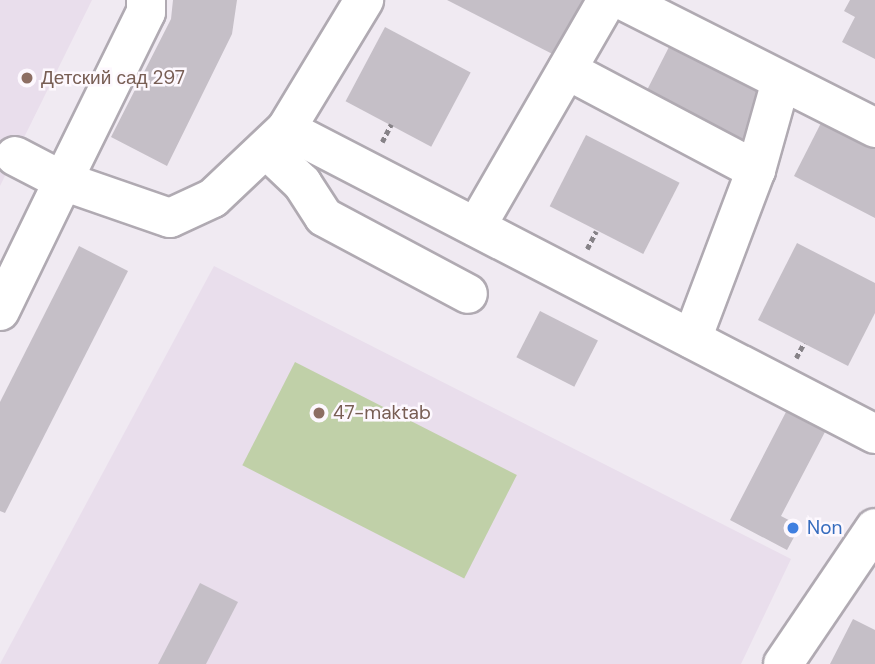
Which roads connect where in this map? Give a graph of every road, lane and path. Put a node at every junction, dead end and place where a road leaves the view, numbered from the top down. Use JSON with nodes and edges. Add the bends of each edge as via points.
{"nodes":[{"id":1,"x":146,"y":0,"type":"edge"},
{"id":2,"x":364,"y":0,"type":"edge"},
{"id":3,"x":607,"y":0,"type":"edge"},
{"id":4,"x":622,"y":0,"type":"edge"},
{"id":5,"x":567,"y":70,"type":"junction"},
{"id":6,"x":781,"y":81,"type":"junction"},
{"id":7,"x":875,"y":128,"type":"edge"},
{"id":8,"x":276,"y":139,"type":"junction"},
{"id":9,"x":15,"y":156,"type":"dead end"},
{"id":10,"x":756,"y":170,"type":"junction"},
{"id":11,"x":63,"y":181,"type":"junction"},
{"id":12,"x":476,"y":228,"type":"junction"},
{"id":13,"x":468,"y":294,"type":"dead end"},
{"id":14,"x":0,"y":312,"type":"edge"},
{"id":15,"x":692,"y":339,"type":"junction"},
{"id":16,"x":875,"y":434,"type":"edge"},
{"id":17,"x":869,"y":549,"type":"edge"},
{"id":18,"x":783,"y":664,"type":"edge"}],
"edges":[{"from":1,"to":11,"type":"street","via":[[146,12]]},
{"from":2,"to":8,"type":"street"},
{"from":3,"to":5,"type":"street"},
{"from":4,"to":6,"type":"street"},
{"from":5,"to":10,"type":"street"},
{"from":5,"to":12,"type":"street"},
{"from":6,"to":7,"type":"street"},
{"from":6,"to":10,"type":"street"},
{"from":8,"to":11,"type":"street","via":[[213,198],[170,218]]},
{"from":8,"to":12,"type":"street"},
{"from":8,"to":13,"type":"street","via":[[324,217]]},
{"from":9,"to":11,"type":"street"},
{"from":10,"to":15,"type":"street"},
{"from":11,"to":14,"type":"street"},
{"from":12,"to":15,"type":"street"},
{"from":15,"to":16,"type":"street"},
{"from":17,"to":18,"type":"street"}]}
